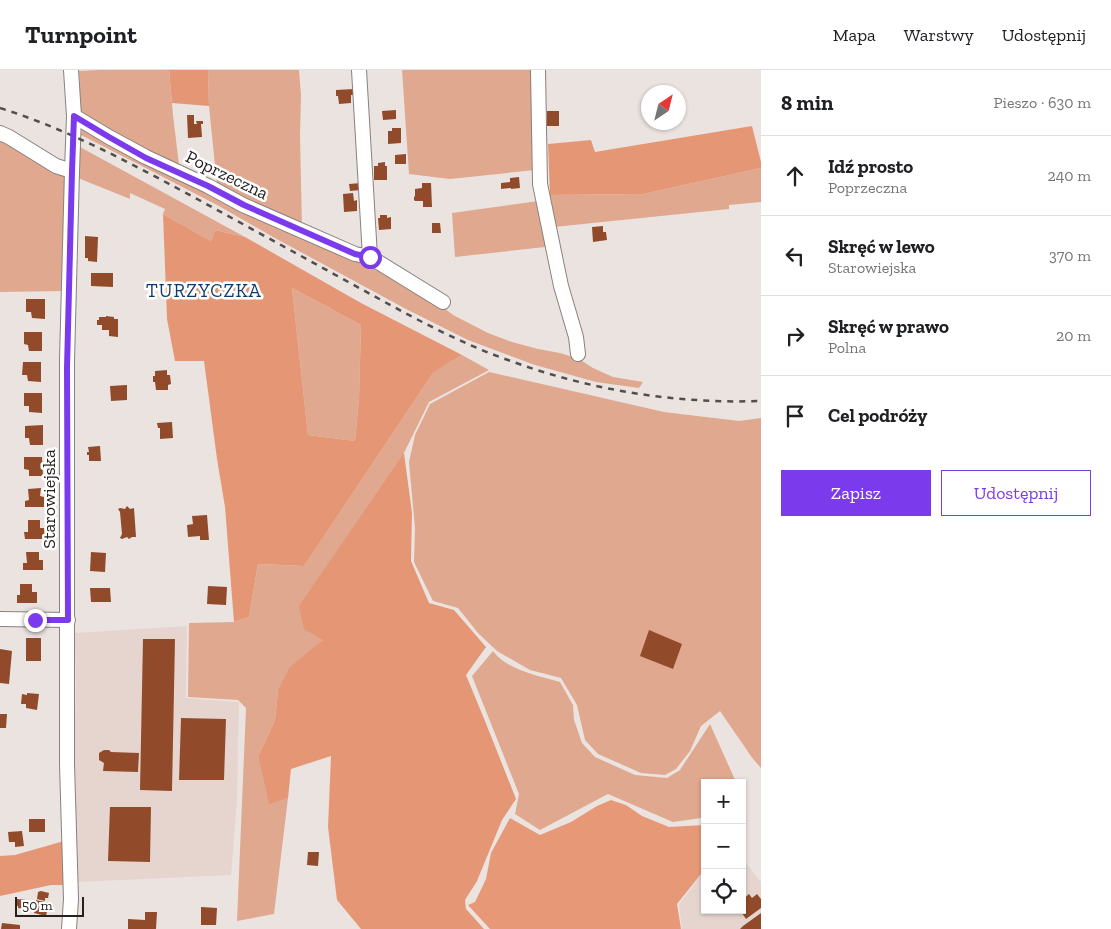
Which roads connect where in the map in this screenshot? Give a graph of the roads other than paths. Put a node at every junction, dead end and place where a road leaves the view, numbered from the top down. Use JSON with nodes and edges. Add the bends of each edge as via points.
{"nodes":[{"id":1,"x":71,"y":70,"type":"edge"},
{"id":2,"x":359,"y":70,"type":"edge"},
{"id":3,"x":538,"y":70,"type":"edge"},
{"id":4,"x":74,"y":116,"type":"junction"},
{"id":5,"x":0,"y":133,"type":"edge"},
{"id":6,"x":72,"y":171,"type":"junction"},
{"id":7,"x":370,"y":257,"type":"junction"},
{"id":8,"x":442,"y":302,"type":"dead end"},
{"id":9,"x":578,"y":354,"type":"dead end"},
{"id":10,"x":0,"y":619,"type":"edge"},
{"id":11,"x":68,"y":620,"type":"junction"},
{"id":12,"x":69,"y":929,"type":"edge"}],
"edges":[{"from":1,"to":4,"type":"street","name":"Starowiejska"},
{"from":2,"to":7,"type":"street"},
{"from":3,"to":9,"type":"street","via":[[540,184]]},
{"from":4,"to":6,"type":"street","name":"Starowiejska"},
{"from":4,"to":7,"type":"street","name":"Poprzeczna","via":[[146,158],[244,205],[355,254]]},
{"from":5,"to":6,"type":"street","via":[[56,166]]},
{"from":6,"to":11,"type":"street","name":"Starowiejska","via":[[67,368]]},
{"from":7,"to":8,"type":"street","name":"Poprzeczna"},
{"from":10,"to":11,"type":"street"},
{"from":11,"to":12,"type":"street","name":"Starowiejska"}]}
